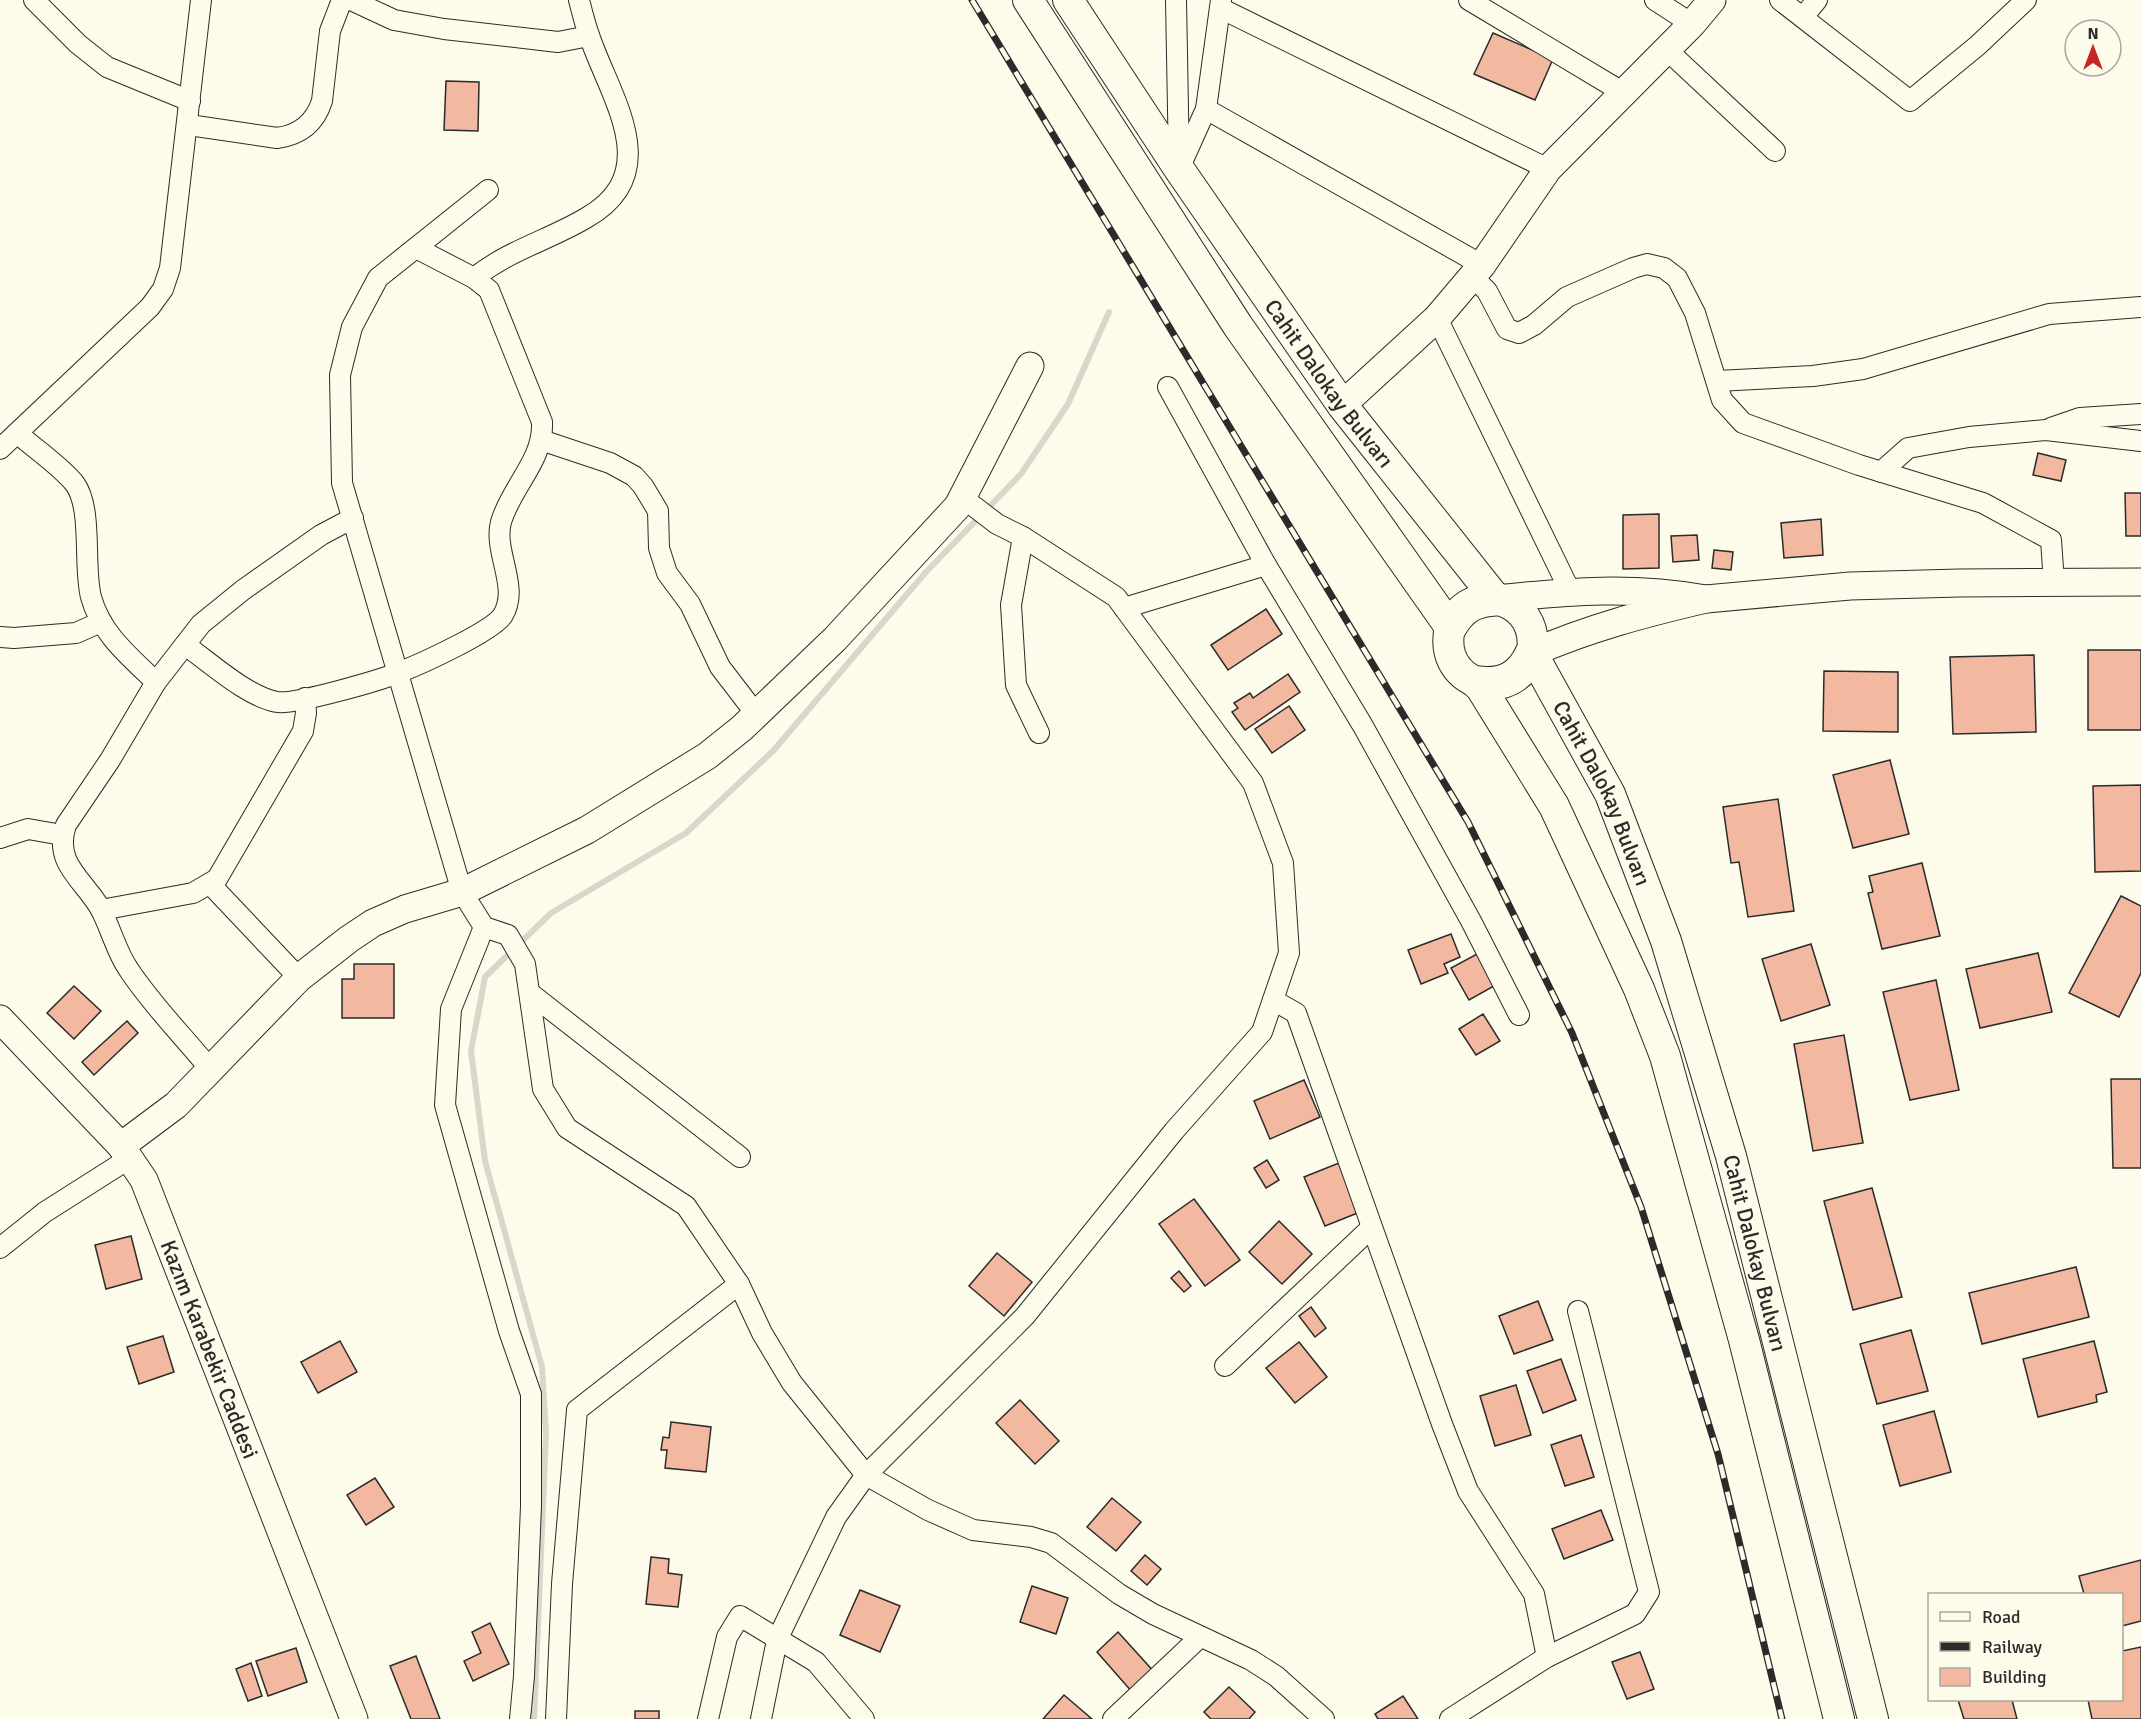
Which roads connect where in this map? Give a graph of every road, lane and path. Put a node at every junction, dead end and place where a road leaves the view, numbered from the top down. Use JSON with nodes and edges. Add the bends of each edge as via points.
{"nodes":[{"id":1,"x":34,"y":0,"type":"edge"},
{"id":2,"x":201,"y":0,"type":"edge"},
{"id":3,"x":342,"y":0,"type":"edge"},
{"id":4,"x":351,"y":0,"type":"edge"},
{"id":5,"x":579,"y":0,"type":"edge"},
{"id":6,"x":1028,"y":0,"type":"edge"},
{"id":7,"x":1068,"y":0,"type":"edge"},
{"id":8,"x":1176,"y":0,"type":"edge"},
{"id":9,"x":1469,"y":0,"type":"edge"},
{"id":10,"x":1655,"y":0,"type":"edge"},
{"id":11,"x":1712,"y":0,"type":"edge"},
{"id":12,"x":1780,"y":0,"type":"edge"},
{"id":13,"x":1817,"y":0,"type":"edge"},
{"id":14,"x":2026,"y":0,"type":"edge"},
{"id":15,"x":1221,"y":4,"type":"edge"},
{"id":16,"x":1803,"y":17,"type":"junction"},
{"id":17,"x":1692,"y":24,"type":"junction"},
{"id":18,"x":589,"y":36,"type":"junction"},
{"id":19,"x":1667,"y":50,"type":"junction"},
{"id":20,"x":1624,"y":93,"type":"junction"},
{"id":21,"x":190,"y":101,"type":"junction"},
{"id":22,"x":1206,"y":109,"type":"junction"},
{"id":23,"x":189,"y":125,"type":"junction"},
{"id":24,"x":1775,"y":151,"type":"dead end"},
{"id":25,"x":1179,"y":169,"type":"junction"},
{"id":26,"x":1548,"y":169,"type":"junction"},
{"id":27,"x":488,"y":190,"type":"dead end"},
{"id":28,"x":416,"y":248,"type":"junction"},
{"id":29,"x":1478,"y":271,"type":"junction"},
{"id":30,"x":474,"y":278,"type":"junction"},
{"id":31,"x":2141,"y":308,"type":"edge"},
{"id":32,"x":1437,"y":318,"type":"junction"},
{"id":33,"x":1030,"y":366,"type":"dead end"},
{"id":34,"x":1717,"y":381,"type":"junction"},
{"id":35,"x":1168,"y":387,"type":"dead end"},
{"id":36,"x":1342,"y":405,"type":"junction"},
{"id":37,"x":2141,"y":414,"type":"edge"},
{"id":38,"x":2046,"y":429,"type":"junction"},
{"id":39,"x":17,"y":433,"type":"junction"},
{"id":40,"x":541,"y":440,"type":"junction"},
{"id":41,"x":2141,"y":441,"type":"edge"},
{"id":42,"x":0,"y":449,"type":"edge"},
{"id":43,"x":1881,"y":472,"type":"junction"},
{"id":44,"x":970,"y":502,"type":"junction"},
{"id":45,"x":353,"y":518,"type":"junction"},
{"id":46,"x":1023,"y":537,"type":"junction"},
{"id":47,"x":1266,"y":566,"type":"junction"},
{"id":48,"x":2141,"y":582,"type":"edge"},
{"id":49,"x":2054,"y":583,"type":"junction"},
{"id":50,"x":1570,"y":591,"type":"junction"},
{"id":51,"x":1496,"y":599,"type":"junction"},
{"id":52,"x":1706,"y":599,"type":"junction"},
{"id":53,"x":1124,"y":608,"type":"junction"},
{"id":54,"x":101,"y":622,"type":"junction"},
{"id":55,"x":1449,"y":627,"type":"junction"},
{"id":56,"x":0,"y":637,"type":"edge"},
{"id":57,"x":185,"y":645,"type":"junction"},
{"id":58,"x":1532,"y":653,"type":"junction"},
{"id":59,"x":400,"y":672,"type":"junction"},
{"id":60,"x":156,"y":682,"type":"junction"},
{"id":61,"x":1478,"y":683,"type":"junction"},
{"id":62,"x":305,"y":698,"type":"junction"},
{"id":63,"x":756,"y":714,"type":"junction"},
{"id":64,"x":1039,"y":733,"type":"dead end"},
{"id":65,"x":62,"y":835,"type":"junction"},
{"id":66,"x":0,"y":838,"type":"edge"},
{"id":67,"x":211,"y":885,"type":"junction"},
{"id":68,"x":462,"y":891,"type":"junction"},
{"id":69,"x":101,"y":910,"type":"junction"},
{"id":70,"x":484,"y":927,"type":"junction"},
{"id":71,"x":298,"y":978,"type":"junction"},
{"id":72,"x":531,"y":994,"type":"junction"},
{"id":73,"x":1273,"y":1000,"type":"junction"},
{"id":74,"x":1519,"y":1015,"type":"dead end"},
{"id":75,"x":0,"y":1019,"type":"edge"},
{"id":76,"x":210,"y":1069,"type":"junction"},
{"id":77,"x":126,"y":1152,"type":"junction"},
{"id":78,"x":740,"y":1156,"type":"dead end"},
{"id":79,"x":1371,"y":1228,"type":"junction"},
{"id":80,"x":0,"y":1248,"type":"edge"},
{"id":81,"x":739,"y":1284,"type":"junction"},
{"id":82,"x":1578,"y":1311,"type":"dead end"},
{"id":83,"x":1225,"y":1366,"type":"dead end"},
{"id":84,"x":866,"y":1474,"type":"junction"},
{"id":85,"x":1200,"y":1637,"type":"junction"},
{"id":86,"x":777,"y":1640,"type":"junction"},
{"id":87,"x":1547,"y":1657,"type":"junction"},
{"id":88,"x":354,"y":1719,"type":"edge"},
{"id":89,"x":520,"y":1719,"type":"edge"},
{"id":90,"x":556,"y":1719,"type":"edge"},
{"id":91,"x":708,"y":1719,"type":"edge"},
{"id":92,"x":761,"y":1719,"type":"edge"},
{"id":93,"x":864,"y":1719,"type":"edge"},
{"id":94,"x":1113,"y":1719,"type":"edge"},
{"id":95,"x":1324,"y":1719,"type":"edge"},
{"id":96,"x":1449,"y":1719,"type":"edge"},
{"id":97,"x":1839,"y":1719,"type":"edge"},
{"id":98,"x":1873,"y":1719,"type":"edge"}],
"edges":[{"from":1,"to":21,"type":"street","via":[[107,67]]},
{"from":2,"to":21,"type":"street"},
{"from":3,"to":23,"type":"street","via":[[330,31],[322,101],[305,128],[277,138]]},
{"from":4,"to":18,"type":"street","via":[[394,20],[444,29],[558,42]]},
{"from":5,"to":18,"type":"street"},
{"from":6,"to":55,"type":"main road","name":"Cahit Dalokay Bulvarı","via":[[1238,326]]},
{"from":7,"to":25,"type":"main road","name":"Cahit Dalokay Bulvarı"},
{"from":8,"to":25,"type":"street"},
{"from":9,"to":20,"type":"street"},
{"from":10,"to":17,"type":"street"},
{"from":11,"to":17,"type":"street"},
{"from":12,"to":16,"type":"street"},
{"from":13,"to":16,"type":"street"},
{"from":14,"to":16,"type":"street","via":[[1910,101]]},
{"from":15,"to":22,"type":"street"},
{"from":15,"to":26,"type":"street"},
{"from":17,"to":19,"type":"street"},
{"from":18,"to":30,"type":"street","via":[[626,126],[628,155],[620,184],[595,213],[498,259]]},
{"from":19,"to":20,"type":"street"},
{"from":19,"to":24,"type":"street"},
{"from":20,"to":26,"type":"street"},
{"from":21,"to":23,"type":"street"},
{"from":22,"to":25,"type":"street"},
{"from":22,"to":29,"type":"street"},
{"from":23,"to":39,"type":"street","via":[[170,268],[163,289],[150,308]]},
{"from":25,"to":36,"type":"main road","name":"Cahit Dalokay Bulvarı"},
{"from":26,"to":29,"type":"street"},
{"from":27,"to":28,"type":"street"},
{"from":28,"to":30,"type":"street"},
{"from":28,"to":45,"type":"street","via":[[378,278],[352,327],[340,375],[342,483]]},
{"from":29,"to":32,"type":"street"},
{"from":29,"to":34,"type":"street","via":[[1507,329],[1519,333],[1567,297],[1633,268],[1647,264],[1664,268],[1677,278],[1695,313]]},
{"from":30,"to":40,"type":"street","via":[[489,290],[539,413]]},
{"from":31,"to":34,"type":"street","via":[[2049,314],[1863,369]]},
{"from":32,"to":36,"type":"street"},
{"from":32,"to":50,"type":"street"},
{"from":33,"to":44,"type":"street"},
{"from":34,"to":43,"type":"street","via":[[1722,400],[1743,423]]},
{"from":35,"to":47,"type":"street"},
{"from":36,"to":51,"type":"main road","name":"Cahit Dalokay Bulvarı"},
{"from":37,"to":38,"type":"street","via":[[2080,418]]},
{"from":38,"to":41,"type":"street"},
{"from":38,"to":43,"type":"street","via":[[1921,444],[1908,448]]},
{"from":39,"to":42,"type":"street"},
{"from":39,"to":54,"type":"street","via":[[76,485],[85,521],[88,582]]},
{"from":40,"to":59,"type":"street","via":[[501,521],[500,555],[509,588],[501,617],[480,633]]},
{"from":40,"to":63,"type":"street","via":[[610,463],[634,476],[643,486],[658,512],[659,548],[667,573],[690,604],[720,667]]},
{"from":43,"to":49,"type":"street","via":[[1983,503],[2051,540]]},
{"from":44,"to":46,"type":"street","via":[[996,524]]},
{"from":44,"to":63,"type":"street","via":[[958,506],[836,639]]},
{"from":45,"to":57,"type":"street","via":[[321,535],[243,590],[201,624]]},
{"from":45,"to":59,"type":"street"},
{"from":46,"to":53,"type":"street","via":[[1116,597]]},
{"from":46,"to":64,"type":"street","via":[[1011,605],[1016,686]]},
{"from":47,"to":53,"type":"street"},
{"from":47,"to":74,"type":"street","via":[[1363,726]]},
{"from":48,"to":49,"type":"street"},
{"from":49,"to":52,"type":"street","via":[[1850,586]]},
{"from":50,"to":51,"type":"street"},
{"from":50,"to":52,"type":"street","via":[[1658,591]]},
{"from":51,"to":55,"type":"highway","via":[[1468,605]]},
{"from":51,"to":58,"type":"main road","name":"Cahit Dalokay Bulvarı","via":[[1508,602],[1526,617],[1532,628]]},
{"from":52,"to":58,"type":"street","via":[[1635,615],[1574,634]]},
{"from":53,"to":73,"type":"street","via":[[1253,783],[1283,863],[1289,952]]},
{"from":54,"to":56,"type":"street","via":[[76,633]]},
{"from":54,"to":60,"type":"street","via":[[116,644]]},
{"from":55,"to":61,"type":"main road","name":"Cahit Dalokay Bulvarı","via":[[1448,652],[1453,663],[1468,679]]},
{"from":57,"to":60,"type":"street"},
{"from":57,"to":62,"type":"street","via":[[258,696],[280,703]]},
{"from":58,"to":61,"type":"highway","via":[[1517,676],[1492,685]]},
{"from":58,"to":98,"type":"main road","name":"Cahit Dalokay Bulvarı","via":[[1610,794],[1666,941],[1731,1156]]},
{"from":59,"to":62,"type":"street"},
{"from":59,"to":68,"type":"street"},
{"from":60,"to":65,"type":"street"},
{"from":61,"to":97,"type":"main road","name":"Cahit Dalokay Bulvarı","via":[[1554,806],[1639,989],[1665,1056],[1741,1329]]},
{"from":62,"to":67,"type":"street","via":[[303,731],[222,873]]},
{"from":63,"to":68,"type":"street","via":[[707,756],[642,798],[527,862]]},
{"from":65,"to":66,"type":"street","via":[[28,829]]},
{"from":65,"to":69,"type":"street","via":[[66,864]]},
{"from":67,"to":69,"type":"street","via":[[193,893]]},
{"from":67,"to":71,"type":"street"},
{"from":68,"to":70,"type":"street"},
{"from":68,"to":71,"type":"street","via":[[373,923]]},
{"from":69,"to":76,"type":"street","via":[[128,970]]},
{"from":70,"to":72,"type":"street","via":[[508,935],[525,964]]},
{"from":70,"to":89,"type":"street","via":[[451,1009],[445,1105],[509,1331],[531,1394],[531,1506]]},
{"from":71,"to":76,"type":"street"},
{"from":72,"to":78,"type":"street"},
{"from":72,"to":81,"type":"street","via":[[543,1089],[567,1128],[686,1206]]},
{"from":73,"to":79,"type":"street","via":[[1296,1012]]},
{"from":73,"to":84,"type":"street","via":[[1262,1032],[1174,1131],[1025,1316]]},
{"from":75,"to":77,"type":"street","name":"Kazım Karabekir Caddesi"},
{"from":76,"to":77,"type":"street"},
{"from":77,"to":80,"type":"street"},
{"from":77,"to":88,"type":"street","name":"Kazım Karabekir Caddesi","via":[[144,1180]]},
{"from":79,"to":83,"type":"street"},
{"from":79,"to":87,"type":"street","via":[[1468,1491],[1534,1594]]},
{"from":81,"to":84,"type":"street","via":[[792,1383]]},
{"from":81,"to":90,"type":"street","via":[[577,1410],[561,1584]]},
{"from":82,"to":87,"type":"street","via":[[1648,1592],[1635,1614]]},
{"from":84,"to":85,"type":"street","via":[[928,1510],[973,1530],[1051,1543],[1119,1594]]},
{"from":84,"to":86,"type":"street","via":[[836,1517]]},
{"from":85,"to":94,"type":"street"},
{"from":85,"to":95,"type":"street","via":[[1276,1676]]},
{"from":86,"to":91,"type":"street","via":[[740,1616],[728,1637]]},
{"from":86,"to":92,"type":"street"},
{"from":86,"to":93,"type":"street","via":[[816,1662]]},
{"from":87,"to":96,"type":"street"}]}
